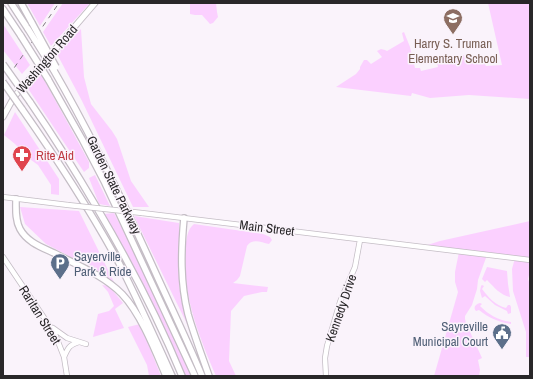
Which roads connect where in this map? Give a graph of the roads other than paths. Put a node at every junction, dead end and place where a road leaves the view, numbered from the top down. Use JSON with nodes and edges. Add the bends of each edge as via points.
{"nodes":[{"id":1,"x":10,"y":3,"type":"edge"},
{"id":2,"x":21,"y":3,"type":"edge"},
{"id":3,"x":95,"y":3,"type":"edge"},
{"id":4,"x":3,"y":9,"type":"edge"},
{"id":5,"x":3,"y":64,"type":"edge"},
{"id":6,"x":55,"y":68,"type":"junction"},
{"id":7,"x":3,"y":82,"type":"edge"},
{"id":8,"x":3,"y":117,"type":"edge"},
{"id":9,"x":3,"y":197,"type":"edge"},
{"id":10,"x":16,"y":199,"type":"junction"},
{"id":11,"x":184,"y":218,"type":"junction"},
{"id":12,"x":360,"y":240,"type":"junction"},
{"id":13,"x":3,"y":257,"type":"edge"},
{"id":14,"x":530,"y":260,"type":"edge"},
{"id":15,"x":50,"y":326,"type":"junction"},
{"id":16,"x":79,"y":342,"type":"junction"},
{"id":17,"x":86,"y":344,"type":"dead end"},
{"id":18,"x":64,"y":357,"type":"junction"},
{"id":19,"x":67,"y":376,"type":"edge"},
{"id":20,"x":166,"y":376,"type":"edge"},
{"id":21,"x":172,"y":376,"type":"edge"},
{"id":22,"x":182,"y":376,"type":"edge"},
{"id":23,"x":195,"y":376,"type":"edge"},
{"id":24,"x":203,"y":376,"type":"edge"},
{"id":25,"x":209,"y":376,"type":"edge"},
{"id":26,"x":326,"y":376,"type":"edge"}],
"edges":[{"from":1,"to":6,"type":"highway","bridge":true},
{"from":2,"to":6,"type":"highway","bridge":true},
{"from":3,"to":8,"type":"main road","name":"Washington Road","via":[[14,97]]},
{"from":4,"to":23,"type":"highway","name":"Garden State Parkway","bridge":true,"via":[[48,78],[105,183]]},
{"from":5,"to":22,"type":"highway","name":"Garden State Parkway","bridge":true,"via":[[75,172],[122,252]]},
{"from":6,"to":24,"type":"highway","name":"Garden State Parkway","via":[[130,216]]},
{"from":7,"to":21,"type":"highway","bridge":true,"via":[[77,191],[115,257]]},
{"from":9,"to":10,"type":"main road","name":"Main Street"},
{"from":10,"to":11,"type":"main road","name":"Main Street","bridge":true},
{"from":10,"to":20,"type":"highway","via":[[19,228],[26,237],[106,281],[131,305]]},
{"from":11,"to":12,"type":"main road","name":"Main Street"},
{"from":11,"to":25,"type":"highway","via":[[184,290],[190,320]]},
{"from":12,"to":14,"type":"main road","name":"Main Street"},
{"from":12,"to":26,"type":"main road","name":"Kennedy Drive","via":[[355,267],[340,302],[327,346]]},
{"from":13,"to":15,"type":"main road","name":"Raritan Street"},
{"from":15,"to":16,"type":"main road","via":[[67,338]]},
{"from":15,"to":18,"type":"main road","name":"Raritan Street"},
{"from":16,"to":17,"type":"main road"},
{"from":16,"to":18,"type":"main road","via":[[69,346]]},
{"from":18,"to":19,"type":"main road","name":"Raritan Street"}]}
